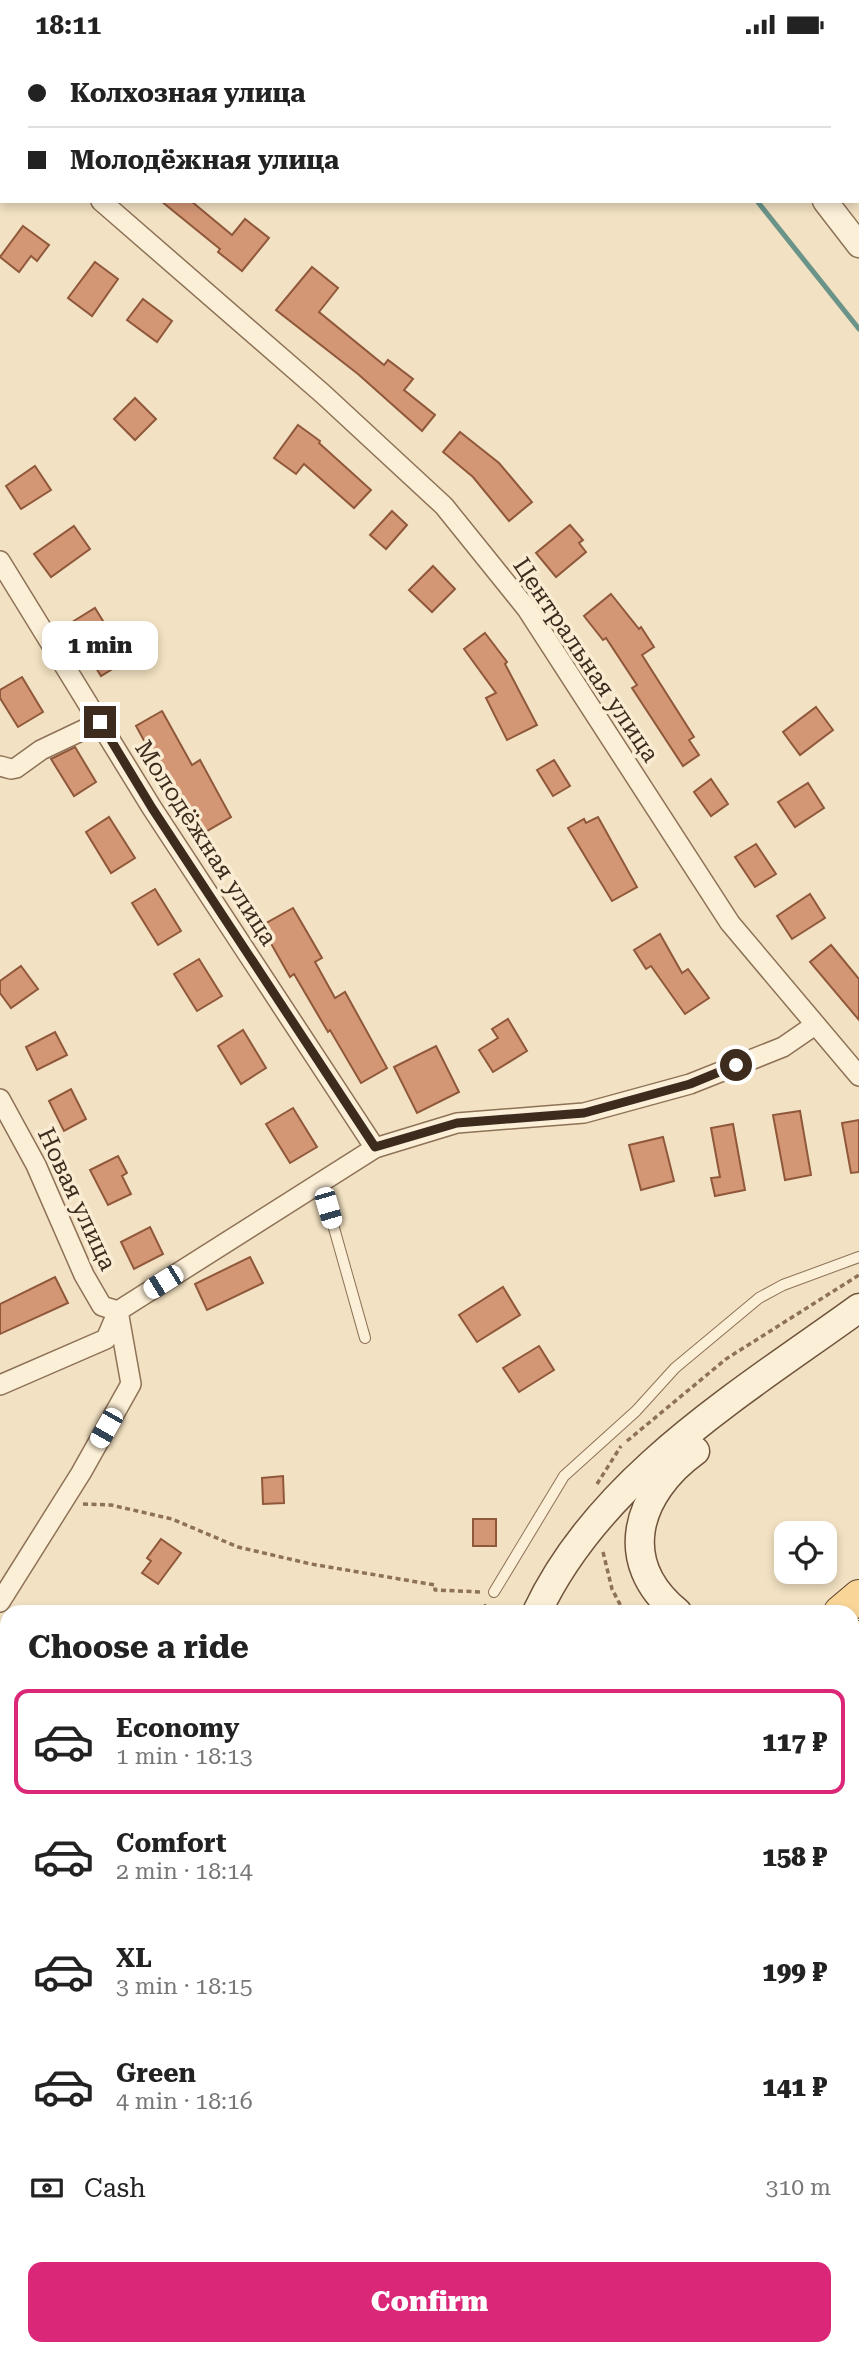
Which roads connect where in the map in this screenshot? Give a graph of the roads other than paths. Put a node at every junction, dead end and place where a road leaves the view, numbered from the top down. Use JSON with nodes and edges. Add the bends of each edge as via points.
{"nodes":[{"id":1,"x":103,"y":203,"type":"edge"},
{"id":2,"x":827,"y":203,"type":"edge"},
{"id":3,"x":859,"y":245,"type":"edge"},
{"id":4,"x":0,"y":561,"type":"edge"},
{"id":5,"x":100,"y":722,"type":"junction"},
{"id":6,"x":0,"y":766,"type":"edge"},
{"id":7,"x":815,"y":1025,"type":"junction"},
{"id":8,"x":859,"y":1076,"type":"edge"},
{"id":9,"x":0,"y":1099,"type":"edge"},
{"id":10,"x":375,"y":1147,"type":"junction"},
{"id":11,"x":321,"y":1182,"type":"junction"},
{"id":12,"x":859,"y":1257,"type":"edge"},
{"id":13,"x":859,"y":1308,"type":"edge"},
{"id":14,"x":118,"y":1311,"type":"junction"},
{"id":15,"x":859,"y":1330,"type":"edge"},
{"id":16,"x":365,"y":1338,"type":"dead end"},
{"id":17,"x":0,"y":1385,"type":"edge"},
{"id":18,"x":684,"y":1436,"type":"junction"},
{"id":19,"x":494,"y":1592,"type":"road end"},
{"id":20,"x":0,"y":1602,"type":"edge"},
{"id":21,"x":541,"y":1605,"type":"edge"},
{"id":22,"x":644,"y":1605,"type":"edge"},
{"id":23,"x":670,"y":1605,"type":"edge"}],
"edges":[{"from":1,"to":7,"type":"street","name":"Центральная улица","via":[[444,506],[527,609],[730,923]]},
{"from":2,"to":3,"type":"street"},
{"from":4,"to":5,"type":"street","name":"Молодёжная улица"},
{"from":5,"to":6,"type":"street","via":[[41,750],[16,768]]},
{"from":5,"to":10,"type":"street","name":"Молодёжная улица"},
{"from":7,"to":8,"type":"street","name":"Центральная улица"},
{"from":7,"to":10,"type":"street","via":[[782,1047],[690,1084],[584,1113],[457,1123]]},
{"from":9,"to":14,"type":"street","name":"Новая улица","via":[[36,1165],[83,1275],[102,1306]]},
{"from":10,"to":11,"type":"street"},
{"from":11,"to":14,"type":"street"},
{"from":11,"to":16,"type":"lane"},
{"from":12,"to":19,"type":"lane","via":[[759,1298],[675,1368],[636,1411],[564,1476]]},
{"from":13,"to":18,"type":"main road"},
{"from":14,"to":17,"type":"street","via":[[106,1339]]},
{"from":14,"to":20,"type":"street","via":[[131,1384]]},
{"from":15,"to":23,"type":"main road","via":[[667,1476],[648,1505],[639,1542],[647,1577]]},
{"from":18,"to":21,"type":"main road","via":[[620,1495],[590,1530]]},
{"from":18,"to":22,"type":"main road","via":[[643,1486],[629,1519],[625,1558],[628,1575]]}]}
